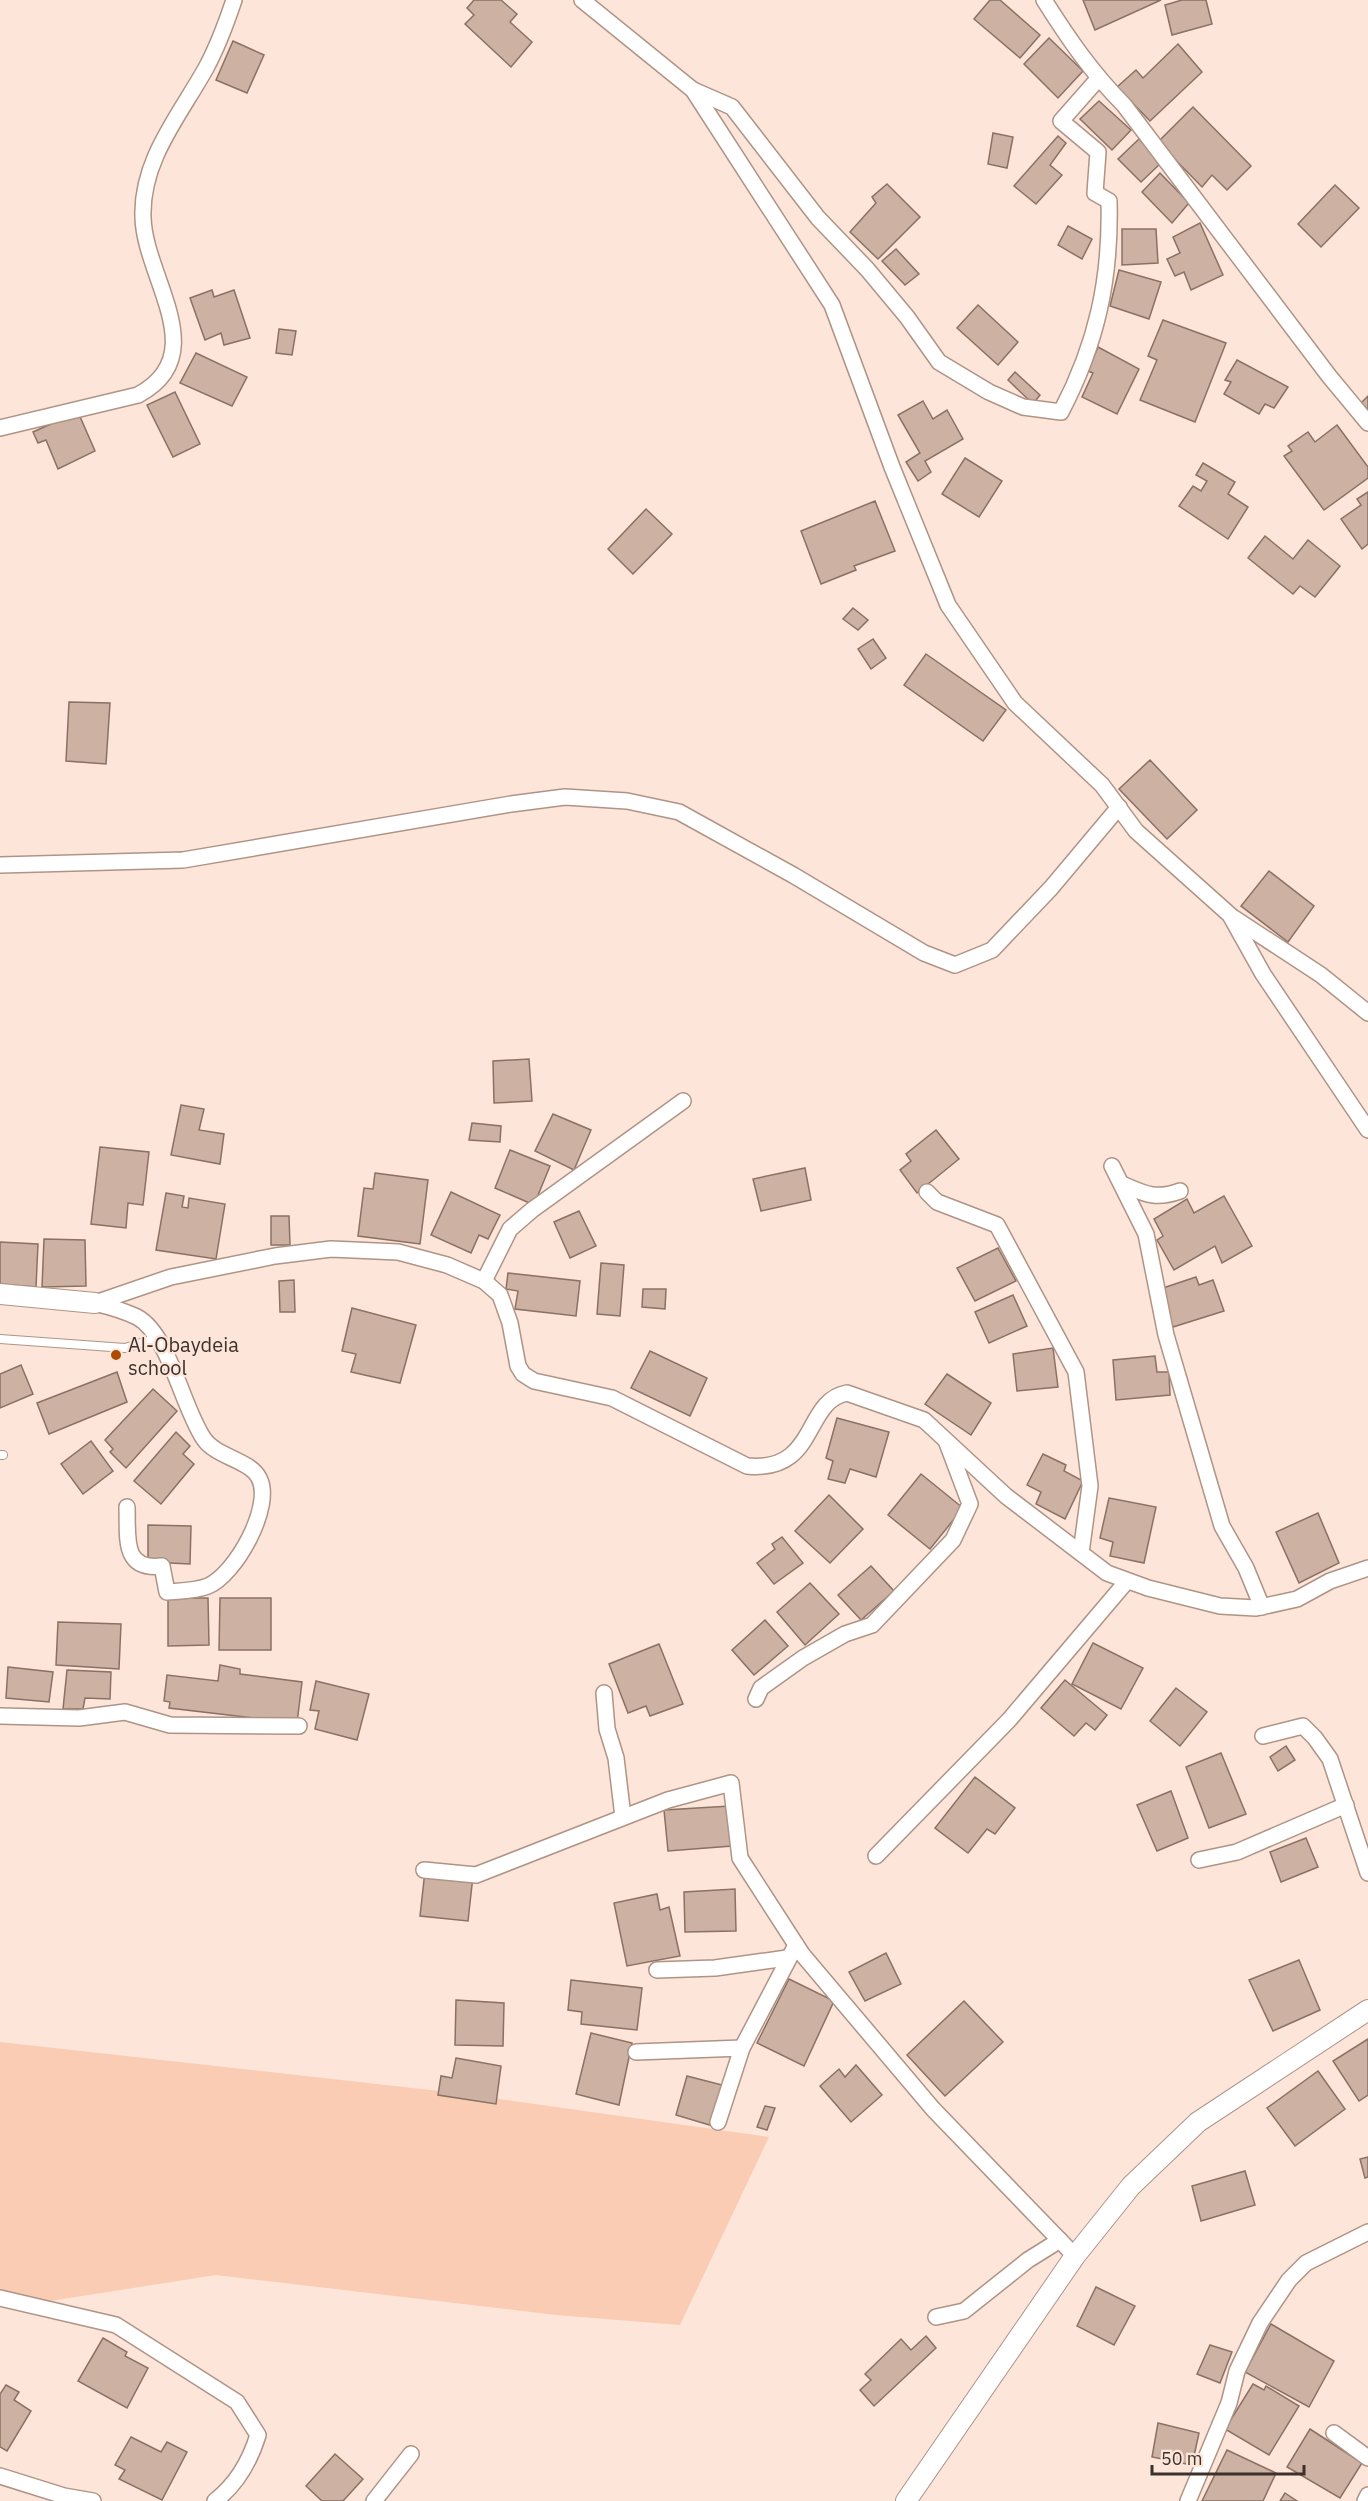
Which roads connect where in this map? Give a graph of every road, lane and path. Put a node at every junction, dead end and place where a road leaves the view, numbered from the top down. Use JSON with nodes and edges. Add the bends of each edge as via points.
{"nodes":[{"id":1,"x":234,"y":0,"type":"edge"},
{"id":2,"x":582,"y":0,"type":"edge"},
{"id":3,"x":1044,"y":0,"type":"edge"},
{"id":4,"x":1098,"y":80,"type":"junction"},
{"id":5,"x":693,"y":90,"type":"junction"},
{"id":6,"x":1368,"y":423,"type":"edge"},
{"id":7,"x":0,"y":428,"type":"edge"},
{"id":8,"x":1119,"y":807,"type":"junction"},
{"id":9,"x":0,"y":865,"type":"edge"},
{"id":10,"x":1230,"y":915,"type":"junction"},
{"id":11,"x":1368,"y":1013,"type":"edge"},
{"id":12,"x":683,"y":1101,"type":"dead end"},
{"id":13,"x":1368,"y":1130,"type":"edge"},
{"id":14,"x":1113,"y":1166,"type":"dead end"},
{"id":15,"x":1122,"y":1184,"type":"junction"},
{"id":16,"x":1180,"y":1191,"type":"dead end"},
{"id":17,"x":927,"y":1192,"type":"dead end"},
{"id":18,"x":484,"y":1281,"type":"junction"},
{"id":19,"x":0,"y":1294,"type":"edge"},
{"id":20,"x":95,"y":1303,"type":"junction"},
{"id":21,"x":157,"y":1338,"type":"junction"},
{"id":22,"x":0,"y":1339,"type":"edge"},
{"id":23,"x":946,"y":1441,"type":"junction"},
{"id":24,"x":127,"y":1507,"type":"dead end"},
{"id":25,"x":1081,"y":1553,"type":"junction"},
{"id":26,"x":1368,"y":1568,"type":"edge"},
{"id":27,"x":1128,"y":1581,"type":"junction"},
{"id":28,"x":1262,"y":1607,"type":"junction"},
{"id":29,"x":604,"y":1693,"type":"dead end"},
{"id":30,"x":756,"y":1699,"type":"dead end"},
{"id":31,"x":0,"y":1716,"type":"edge"},
{"id":32,"x":299,"y":1726,"type":"dead end"},
{"id":33,"x":1263,"y":1736,"type":"dead end"},
{"id":34,"x":1346,"y":1805,"type":"junction"},
{"id":35,"x":623,"y":1816,"type":"junction"},
{"id":36,"x":876,"y":1856,"type":"dead end"},
{"id":37,"x":1198,"y":1860,"type":"dead end"},
{"id":38,"x":424,"y":1870,"type":"dead end"},
{"id":39,"x":1368,"y":1873,"type":"edge"},
{"id":40,"x":791,"y":1952,"type":"junction"},
{"id":41,"x":657,"y":1970,"type":"dead end"},
{"id":42,"x":1368,"y":2010,"type":"edge"},
{"id":43,"x":741,"y":2048,"type":"junction"},
{"id":44,"x":636,"y":2052,"type":"dead end"},
{"id":45,"x":718,"y":2122,"type":"dead end"},
{"id":46,"x":1368,"y":2232,"type":"edge"},
{"id":47,"x":1059,"y":2240,"type":"junction"},
{"id":48,"x":1075,"y":2256,"type":"junction"},
{"id":49,"x":0,"y":2298,"type":"edge"},
{"id":50,"x":936,"y":2317,"type":"dead end"},
{"id":51,"x":1334,"y":2433,"type":"dead end"},
{"id":52,"x":411,"y":2454,"type":"dead end"},
{"id":53,"x":1368,"y":2458,"type":"edge"},
{"id":54,"x":0,"y":2476,"type":"edge"},
{"id":55,"x":1368,"y":2495,"type":"edge"},
{"id":56,"x":93,"y":2501,"type":"edge"},
{"id":57,"x":215,"y":2501,"type":"edge"},
{"id":58,"x":374,"y":2501,"type":"edge"},
{"id":59,"x":906,"y":2501,"type":"edge"},
{"id":60,"x":1188,"y":2501,"type":"edge"},
{"id":61,"x":1365,"y":2501,"type":"edge"}],
"edges":[{"from":1,"to":7,"type":"street","via":[[207,68],[170,128],[145,186],[146,246],[173,325],[173,355],[168,369],[138,395]]},
{"from":2,"to":5,"type":"street"},
{"from":3,"to":4,"type":"street"},
{"from":4,"to":5,"type":"street","via":[[1062,122],[1098,152],[1095,193],[1109,201],[1110,244],[1102,306],[1078,381],[1061,412],[1023,406],[989,392],[939,362],[907,317],[818,218],[732,107]]},
{"from":4,"to":6,"type":"street","via":[[1124,105]]},
{"from":5,"to":8,"type":"street","via":[[832,305],[948,605],[1015,703],[1102,785]]},
{"from":8,"to":9,"type":"street","via":[[992,950],[955,965],[924,953],[679,812],[627,801],[565,797],[511,804],[183,860]]},
{"from":8,"to":10,"type":"street","via":[[1136,831]]},
{"from":10,"to":11,"type":"street","via":[[1321,975]]},
{"from":10,"to":13,"type":"street","via":[[1302,1036]]},
{"from":12,"to":18,"type":"street","via":[[510,1229]]},
{"from":14,"to":15,"type":"street"},
{"from":15,"to":16,"type":"street","via":[[1150,1196]]},
{"from":15,"to":28,"type":"street","via":[[1146,1234],[1166,1335],[1222,1526]]},
{"from":17,"to":25,"type":"street","via":[[937,1202],[995,1219],[1076,1372],[1090,1486]]},
{"from":18,"to":20,"type":"street","via":[[447,1265],[398,1252],[331,1249],[171,1277]]},
{"from":18,"to":23,"type":"street","via":[[500,1295],[505,1306],[515,1357],[523,1374],[546,1385],[612,1398],[747,1466],[770,1467],[789,1458],[805,1441],[827,1404],[836,1395],[847,1393],[924,1420]]},
{"from":19,"to":20,"type":"street"},
{"from":20,"to":21,"type":"street","via":[[139,1318]]},
{"from":21,"to":22,"type":"lane","via":[[125,1348]]},
{"from":21,"to":24,"type":"street","via":[[206,1442],[259,1478],[261,1505],[251,1533],[225,1574],[207,1587],[167,1592],[162,1566],[140,1566],[132,1558]]},
{"from":23,"to":25,"type":"street","via":[[1006,1496]]},
{"from":23,"to":30,"type":"street","via":[[970,1504],[953,1540],[872,1625],[845,1634],[803,1658],[761,1688]]},
{"from":25,"to":27,"type":"street","via":[[1107,1573]]},
{"from":26,"to":28,"type":"street","via":[[1330,1581],[1297,1599]]},
{"from":27,"to":28,"type":"street","via":[[1220,1606]]},
{"from":27,"to":36,"type":"street","via":[[1009,1720]]},
{"from":29,"to":35,"type":"street"},
{"from":31,"to":32,"type":"street","via":[[79,1718],[125,1712],[170,1725]]},
{"from":33,"to":34,"type":"street","via":[[1303,1726],[1330,1759]]},
{"from":34,"to":37,"type":"street","via":[[1237,1852]]},
{"from":34,"to":39,"type":"street"},
{"from":35,"to":38,"type":"street","via":[[476,1875]]},
{"from":35,"to":40,"type":"street","via":[[731,1783],[740,1858]]},
{"from":40,"to":41,"type":"street","via":[[714,1968]]},
{"from":40,"to":43,"type":"street"},
{"from":40,"to":47,"type":"street"},
{"from":42,"to":48,"type":"street","via":[[1198,2122],[1131,2186]]},
{"from":43,"to":44,"type":"street"},
{"from":43,"to":45,"type":"street"},
{"from":46,"to":60,"type":"street","via":[[1306,2263],[1289,2280],[1260,2323],[1237,2371],[1229,2403]]},
{"from":47,"to":48,"type":"street"},
{"from":47,"to":50,"type":"street","via":[[964,2311]]},
{"from":48,"to":59,"type":"street"},
{"from":49,"to":57,"type":"street","via":[[116,2325],[237,2402],[258,2435],[252,2456],[229,2490]]},
{"from":51,"to":53,"type":"street"},
{"from":52,"to":58,"type":"street"},
{"from":54,"to":56,"type":"street"},
{"from":55,"to":61,"type":"street"}]}
